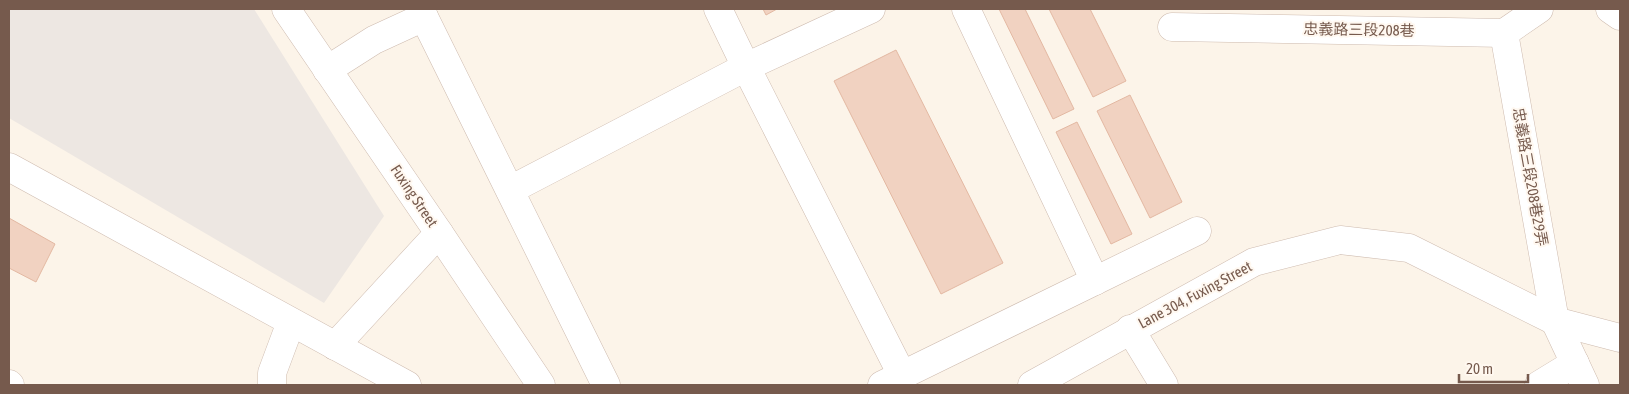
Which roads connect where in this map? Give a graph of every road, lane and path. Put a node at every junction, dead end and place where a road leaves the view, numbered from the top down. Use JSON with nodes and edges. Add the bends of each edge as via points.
{"nodes":[{"id":1,"x":286,"y":9,"type":"edge"},
{"id":2,"x":718,"y":9,"type":"edge"},
{"id":3,"x":871,"y":9,"type":"edge"},
{"id":4,"x":966,"y":9,"type":"edge"},
{"id":5,"x":1539,"y":9,"type":"edge"},
{"id":6,"x":1610,"y":9,"type":"edge"},
{"id":7,"x":422,"y":13,"type":"edge"},
{"id":8,"x":1620,"y":16,"type":"edge"},
{"id":9,"x":1172,"y":26,"type":"dead end"},
{"id":10,"x":1504,"y":33,"type":"junction"},
{"id":11,"x":746,"y":67,"type":"junction"},
{"id":12,"x":327,"y":70,"type":"junction"},
{"id":13,"x":9,"y":168,"type":"edge"},
{"id":14,"x":510,"y":190,"type":"junction"},
{"id":15,"x":1197,"y":231,"type":"dead end"},
{"id":16,"x":439,"y":233,"type":"junction"},
{"id":17,"x":1095,"y":281,"type":"junction"},
{"id":18,"x":1555,"y":320,"type":"junction"},
{"id":19,"x":291,"y":322,"type":"junction"},
{"id":20,"x":1130,"y":330,"type":"junction"},
{"id":21,"x":1620,"y":338,"type":"edge"},
{"id":22,"x":335,"y":346,"type":"junction"},
{"id":23,"x":1580,"y":374,"type":"edge"},
{"id":24,"x":892,"y":380,"type":"edge"},
{"id":25,"x":272,"y":385,"type":"edge"},
{"id":26,"x":407,"y":385,"type":"edge"},
{"id":27,"x":541,"y":385,"type":"edge"},
{"id":28,"x":606,"y":385,"type":"edge"},
{"id":29,"x":1032,"y":385,"type":"edge"},
{"id":30,"x":1164,"y":385,"type":"edge"},
{"id":31,"x":1539,"y":385,"type":"edge"}],
"edges":[{"from":1,"to":12,"type":"street","name":"Fuxing Street"},
{"from":2,"to":11,"type":"street"},
{"from":3,"to":11,"type":"street"},
{"from":4,"to":17,"type":"street"},
{"from":5,"to":10,"type":"street"},
{"from":6,"to":8,"type":"street"},
{"from":7,"to":12,"type":"street"},
{"from":7,"to":14,"type":"street"},
{"from":9,"to":10,"type":"street","name":"忠義路三段208巷"},
{"from":10,"to":18,"type":"street","name":"忠義路三段208巷29弄"},
{"from":11,"to":14,"type":"street"},
{"from":11,"to":24,"type":"street"},
{"from":12,"to":16,"type":"street","name":"Fuxing Street"},
{"from":13,"to":19,"type":"street"},
{"from":14,"to":28,"type":"street"},
{"from":15,"to":17,"type":"street"},
{"from":16,"to":22,"type":"street"},
{"from":16,"to":27,"type":"street","name":"Fuxing Street"},
{"from":17,"to":24,"type":"street"},
{"from":18,"to":20,"type":"street","name":"Lane 304, Fuxing Street","via":[[1409,248],[1340,240],[1254,262]]},
{"from":18,"to":21,"type":"street","name":"Lane 304, Fuxing Street"},
{"from":18,"to":23,"type":"street","name":"忠義路三段208巷29弄"},
{"from":19,"to":22,"type":"street"},
{"from":19,"to":25,"type":"street","via":[[272,372]]},
{"from":20,"to":29,"type":"street","name":"Lane 304, Fuxing Street"},
{"from":20,"to":30,"type":"street"},
{"from":22,"to":26,"type":"street"},
{"from":23,"to":31,"type":"street"}]}
